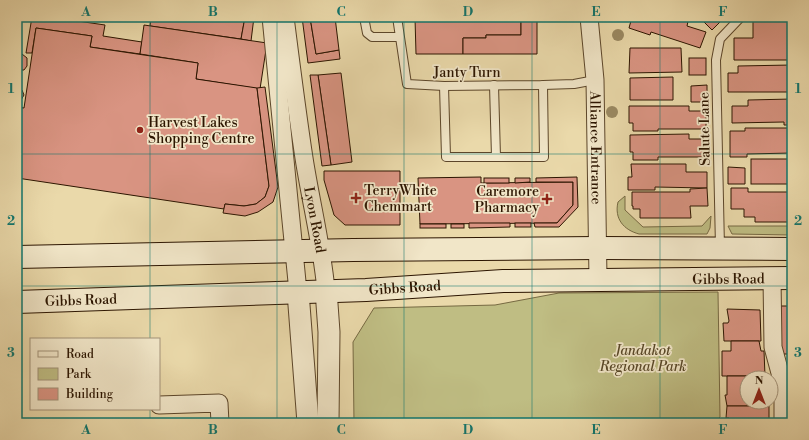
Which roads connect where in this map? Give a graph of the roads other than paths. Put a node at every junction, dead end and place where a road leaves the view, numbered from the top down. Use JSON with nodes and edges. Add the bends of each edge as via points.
{"nodes":[{"id":1,"x":271,"y":17,"type":"edge"},
{"id":2,"x":286,"y":17,"type":"edge"},
{"id":3,"x":364,"y":17,"type":"edge"},
{"id":4,"x":397,"y":17,"type":"edge"},
{"id":5,"x":589,"y":17,"type":"edge"},
{"id":6,"x":741,"y":17,"type":"edge"},
{"id":7,"x":399,"y":36,"type":"junction"},
{"id":8,"x":595,"y":80,"type":"junction"},
{"id":9,"x":494,"y":85,"type":"junction"},
{"id":10,"x":543,"y":85,"type":"junction"},
{"id":11,"x":444,"y":86,"type":"junction"},
{"id":12,"x":496,"y":157,"type":"junction"},
{"id":13,"x":598,"y":248,"type":"junction"},
{"id":14,"x":720,"y":249,"type":"junction"},
{"id":15,"x":792,"y":250,"type":"edge"},
{"id":16,"x":294,"y":251,"type":"junction"},
{"id":17,"x":323,"y":251,"type":"junction"},
{"id":18,"x":17,"y":257,"type":"edge"},
{"id":19,"x":782,"y":278,"type":"edge"},
{"id":20,"x":598,"y":279,"type":"junction"},
{"id":21,"x":326,"y":290,"type":"junction"},
{"id":22,"x":298,"y":292,"type":"junction"},
{"id":23,"x":17,"y":302,"type":"edge"},
{"id":24,"x":786,"y":371,"type":"edge"},
{"id":25,"x":160,"y":405,"type":"edge"},
{"id":26,"x":220,"y":423,"type":"edge"},
{"id":27,"x":308,"y":423,"type":"edge"},
{"id":28,"x":328,"y":423,"type":"edge"},
{"id":29,"x":783,"y":423,"type":"edge"}],
"edges":[{"from":1,"to":16,"type":"street","name":"Lyon Road"},
{"from":2,"to":17,"type":"street","name":"Lyon Road","via":[[304,158]]},
{"from":3,"to":7,"type":"lane","via":[[367,33],[372,38]]},
{"from":4,"to":7,"type":"lane","name":"Janty Turn"},
{"from":5,"to":8,"type":"street","name":"Alliance Entrance"},
{"from":6,"to":14,"type":"lane","name":"Salute Lane","via":[[720,39],[716,60]]},
{"from":7,"to":11,"type":"lane","name":"Janty Turn","via":[[407,84]]},
{"from":8,"to":10,"type":"lane","name":"Janty Turn"},
{"from":8,"to":13,"type":"street","name":"Alliance Entrance"},
{"from":9,"to":10,"type":"lane","name":"Janty Turn"},
{"from":9,"to":11,"type":"lane","name":"Janty Turn"},
{"from":9,"to":12,"type":"lane"},
{"from":10,"to":12,"type":"lane","via":[[544,157]]},
{"from":11,"to":12,"type":"lane","via":[[446,157]]},
{"from":13,"to":14,"type":"main road"},
{"from":13,"to":17,"type":"main road"},
{"from":13,"to":20,"type":"street","name":"Alliance Entrance"},
{"from":14,"to":15,"type":"main road"},
{"from":16,"to":17,"type":"main road"},
{"from":16,"to":18,"type":"main road"},
{"from":16,"to":22,"type":"street","name":"Lyon Road"},
{"from":17,"to":21,"type":"street","name":"Lyon Road"},
{"from":19,"to":20,"type":"main road","name":"Gibbs Road"},
{"from":19,"to":24,"type":"street","via":[[774,347]]},
{"from":20,"to":21,"type":"main road","name":"Gibbs Road"},
{"from":21,"to":22,"type":"main road","name":"Gibbs Road"},
{"from":21,"to":28,"type":"street","name":"Lyon Road","via":[[329,332]]},
{"from":22,"to":23,"type":"main road","name":"Gibbs Road"},
{"from":22,"to":27,"type":"street","name":"Lyon Road"},
{"from":24,"to":29,"type":"street","via":[[783,384]]},
{"from":25,"to":26,"type":"street","via":[[219,403]]}]}
